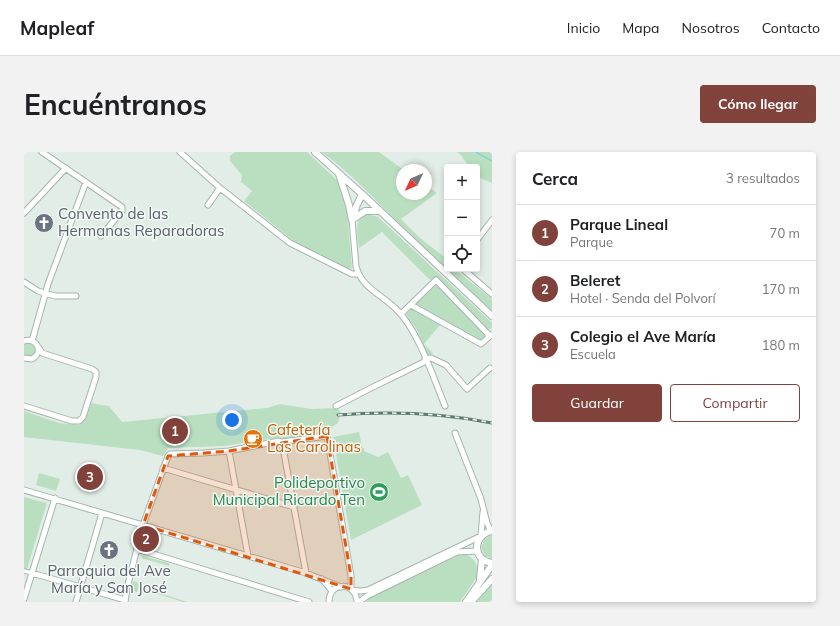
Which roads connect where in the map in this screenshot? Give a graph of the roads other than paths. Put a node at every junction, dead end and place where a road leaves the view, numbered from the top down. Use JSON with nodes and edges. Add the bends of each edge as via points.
{"nodes":[{"id":1,"x":42,"y":152,"type":"edge"},
{"id":2,"x":180,"y":152,"type":"edge"},
{"id":3,"x":315,"y":152,"type":"edge"},
{"id":4,"x":66,"y":168,"type":"junction"},
{"id":5,"x":339,"y":174,"type":"junction"},
{"id":6,"x":86,"y":182,"type":"junction"},
{"id":7,"x":220,"y":188,"type":"junction"},
{"id":8,"x":362,"y":194,"type":"junction"},
{"id":9,"x":208,"y":205,"type":"dead end"},
{"id":10,"x":349,"y":205,"type":"junction"},
{"id":11,"x":380,"y":211,"type":"junction"},
{"id":12,"x":24,"y":213,"type":"edge"},
{"id":13,"x":352,"y":220,"type":"junction"},
{"id":14,"x":492,"y":220,"type":"edge"},
{"id":15,"x":101,"y":236,"type":"dead end"},
{"id":16,"x":480,"y":236,"type":"edge"},
{"id":17,"x":466,"y":272,"type":"edge"},
{"id":18,"x":358,"y":274,"type":"junction"},
{"id":19,"x":24,"y":282,"type":"edge"},
{"id":20,"x":46,"y":294,"type":"junction"},
{"id":21,"x":492,"y":294,"type":"edge"},
{"id":22,"x":76,"y":296,"type":"dead end"},
{"id":23,"x":411,"y":305,"type":"junction"},
{"id":24,"x":401,"y":314,"type":"junction"},
{"id":25,"x":492,"y":316,"type":"edge"},
{"id":26,"x":491,"y":335,"type":"edge"},
{"id":27,"x":32,"y":340,"type":"junction"},
{"id":28,"x":24,"y":341,"type":"edge"},
{"id":29,"x":38,"y":348,"type":"junction"},
{"id":30,"x":426,"y":360,"type":"junction"},
{"id":31,"x":25,"y":361,"type":"edge"},
{"id":32,"x":490,"y":368,"type":"dead end"},
{"id":33,"x":24,"y":406,"type":"edge"},
{"id":34,"x":336,"y":406,"type":"dead end"},
{"id":35,"x":445,"y":406,"type":"dead end"},
{"id":36,"x":455,"y":433,"type":"dead end"},
{"id":37,"x":282,"y":442,"type":"junction"},
{"id":38,"x":229,"y":451,"type":"junction"},
{"id":39,"x":163,"y":468,"type":"junction"},
{"id":40,"x":24,"y":490,"type":"edge"},
{"id":41,"x":236,"y":490,"type":"junction"},
{"id":42,"x":55,"y":498,"type":"junction"},
{"id":43,"x":294,"y":507,"type":"junction"},
{"id":44,"x":483,"y":509,"type":"junction"},
{"id":45,"x":102,"y":513,"type":"junction"},
{"id":46,"x":143,"y":525,"type":"junction"},
{"id":47,"x":492,"y":531,"type":"edge"},
{"id":48,"x":481,"y":536,"type":"junction"},
{"id":49,"x":137,"y":549,"type":"junction"},
{"id":50,"x":477,"y":551,"type":"junction"},
{"id":51,"x":248,"y":556,"type":"junction"},
{"id":52,"x":482,"y":559,"type":"junction"},
{"id":53,"x":492,"y":564,"type":"edge"},
{"id":54,"x":24,"y":571,"type":"edge"},
{"id":55,"x":32,"y":573,"type":"junction"},
{"id":56,"x":306,"y":573,"type":"junction"},
{"id":57,"x":321,"y":578,"type":"junction"},
{"id":58,"x":492,"y":579,"type":"edge"},
{"id":59,"x":480,"y":580,"type":"junction"},
{"id":60,"x":341,"y":586,"type":"junction"},
{"id":61,"x":80,"y":587,"type":"junction"},
{"id":62,"x":351,"y":589,"type":"junction"},
{"id":63,"x":332,"y":591,"type":"junction"},
{"id":64,"x":24,"y":599,"type":"edge"},
{"id":65,"x":125,"y":601,"type":"edge"},
{"id":66,"x":468,"y":601,"type":"edge"},
{"id":67,"x":76,"y":602,"type":"edge"},
{"id":68,"x":309,"y":602,"type":"edge"},
{"id":69,"x":328,"y":602,"type":"edge"},
{"id":70,"x":358,"y":602,"type":"edge"}],
"edges":[{"from":1,"to":4,"type":"street"},
{"from":2,"to":7,"type":"street"},
{"from":3,"to":5,"type":"street"},
{"from":4,"to":6,"type":"street"},
{"from":4,"to":12,"type":"street"},
{"from":5,"to":8,"type":"street"},
{"from":5,"to":10,"type":"street"},
{"from":6,"to":15,"type":"street","via":[[122,207]]},
{"from":6,"to":20,"type":"street"},
{"from":7,"to":9,"type":"street"},
{"from":7,"to":18,"type":"street","via":[[298,247],[352,274]]},
{"from":8,"to":10,"type":"street"},
{"from":8,"to":11,"type":"street"},
{"from":8,"to":13,"type":"street"},
{"from":10,"to":13,"type":"street"},
{"from":11,"to":13,"type":"street","via":[[365,211]]},
{"from":11,"to":25,"type":"street"},
{"from":13,"to":18,"type":"street"},
{"from":14,"to":16,"type":"street"},
{"from":17,"to":21,"type":"street"},
{"from":18,"to":24,"type":"street","via":[[366,285]]},
{"from":19,"to":20,"type":"street"},
{"from":20,"to":22,"type":"street"},
{"from":20,"to":27,"type":"street"},
{"from":23,"to":24,"type":"street"},
{"from":23,"to":26,"type":"street","via":[[481,344]]},
{"from":23,"to":26,"type":"street","via":[[436,280]]},
{"from":24,"to":30,"type":"street","via":[[412,330]]},
{"from":27,"to":28,"type":"street"},
{"from":27,"to":29,"type":"street"},
{"from":29,"to":31,"type":"street","via":[[38,354],[34,358]]},
{"from":29,"to":33,"type":"street","via":[[42,353],[92,369],[96,374],[83,417],[78,421]]},
{"from":30,"to":32,"type":"street","via":[[431,358],[446,365],[467,389]]},
{"from":30,"to":34,"type":"street"},
{"from":30,"to":35,"type":"street"},
{"from":36,"to":44,"type":"street"},
{"from":37,"to":38,"type":"street"},
{"from":37,"to":43,"type":"street"},
{"from":37,"to":62,"type":"street","via":[[327,436],[351,576]]},
{"from":38,"to":39,"type":"street","via":[[170,454]]},
{"from":38,"to":41,"type":"street"},
{"from":39,"to":41,"type":"street"},
{"from":39,"to":46,"type":"street"},
{"from":40,"to":42,"type":"street"},
{"from":41,"to":43,"type":"street"},
{"from":41,"to":51,"type":"street"},
{"from":42,"to":45,"type":"street"},
{"from":42,"to":55,"type":"street"},
{"from":43,"to":56,"type":"street"},
{"from":44,"to":47,"type":"street"},
{"from":44,"to":48,"type":"street"},
{"from":45,"to":46,"type":"street"},
{"from":45,"to":61,"type":"street"},
{"from":46,"to":49,"type":"street"},
{"from":46,"to":51,"type":"street"},
{"from":47,"to":48,"type":"street"},
{"from":48,"to":50,"type":"street","via":[[477,542]]},
{"from":48,"to":62,"type":"street","via":[[368,590]]},
{"from":49,"to":65,"type":"street"},
{"from":49,"to":68,"type":"street"},
{"from":50,"to":52,"type":"street"},
{"from":50,"to":70,"type":"street","via":[[457,552]]},
{"from":51,"to":56,"type":"street"},
{"from":52,"to":53,"type":"street"},
{"from":52,"to":59,"type":"street"},
{"from":53,"to":59,"type":"street"},
{"from":54,"to":55,"type":"street"},
{"from":55,"to":61,"type":"street"},
{"from":55,"to":64,"type":"street"},
{"from":56,"to":57,"type":"street"},
{"from":57,"to":60,"type":"street"},
{"from":57,"to":63,"type":"street"},
{"from":58,"to":66,"type":"street"},
{"from":59,"to":66,"type":"street"},
{"from":60,"to":62,"type":"street"},
{"from":60,"to":63,"type":"street"},
{"from":61,"to":65,"type":"street"},
{"from":61,"to":67,"type":"street"},
{"from":62,"to":70,"type":"street"},
{"from":63,"to":69,"type":"street"}]}
